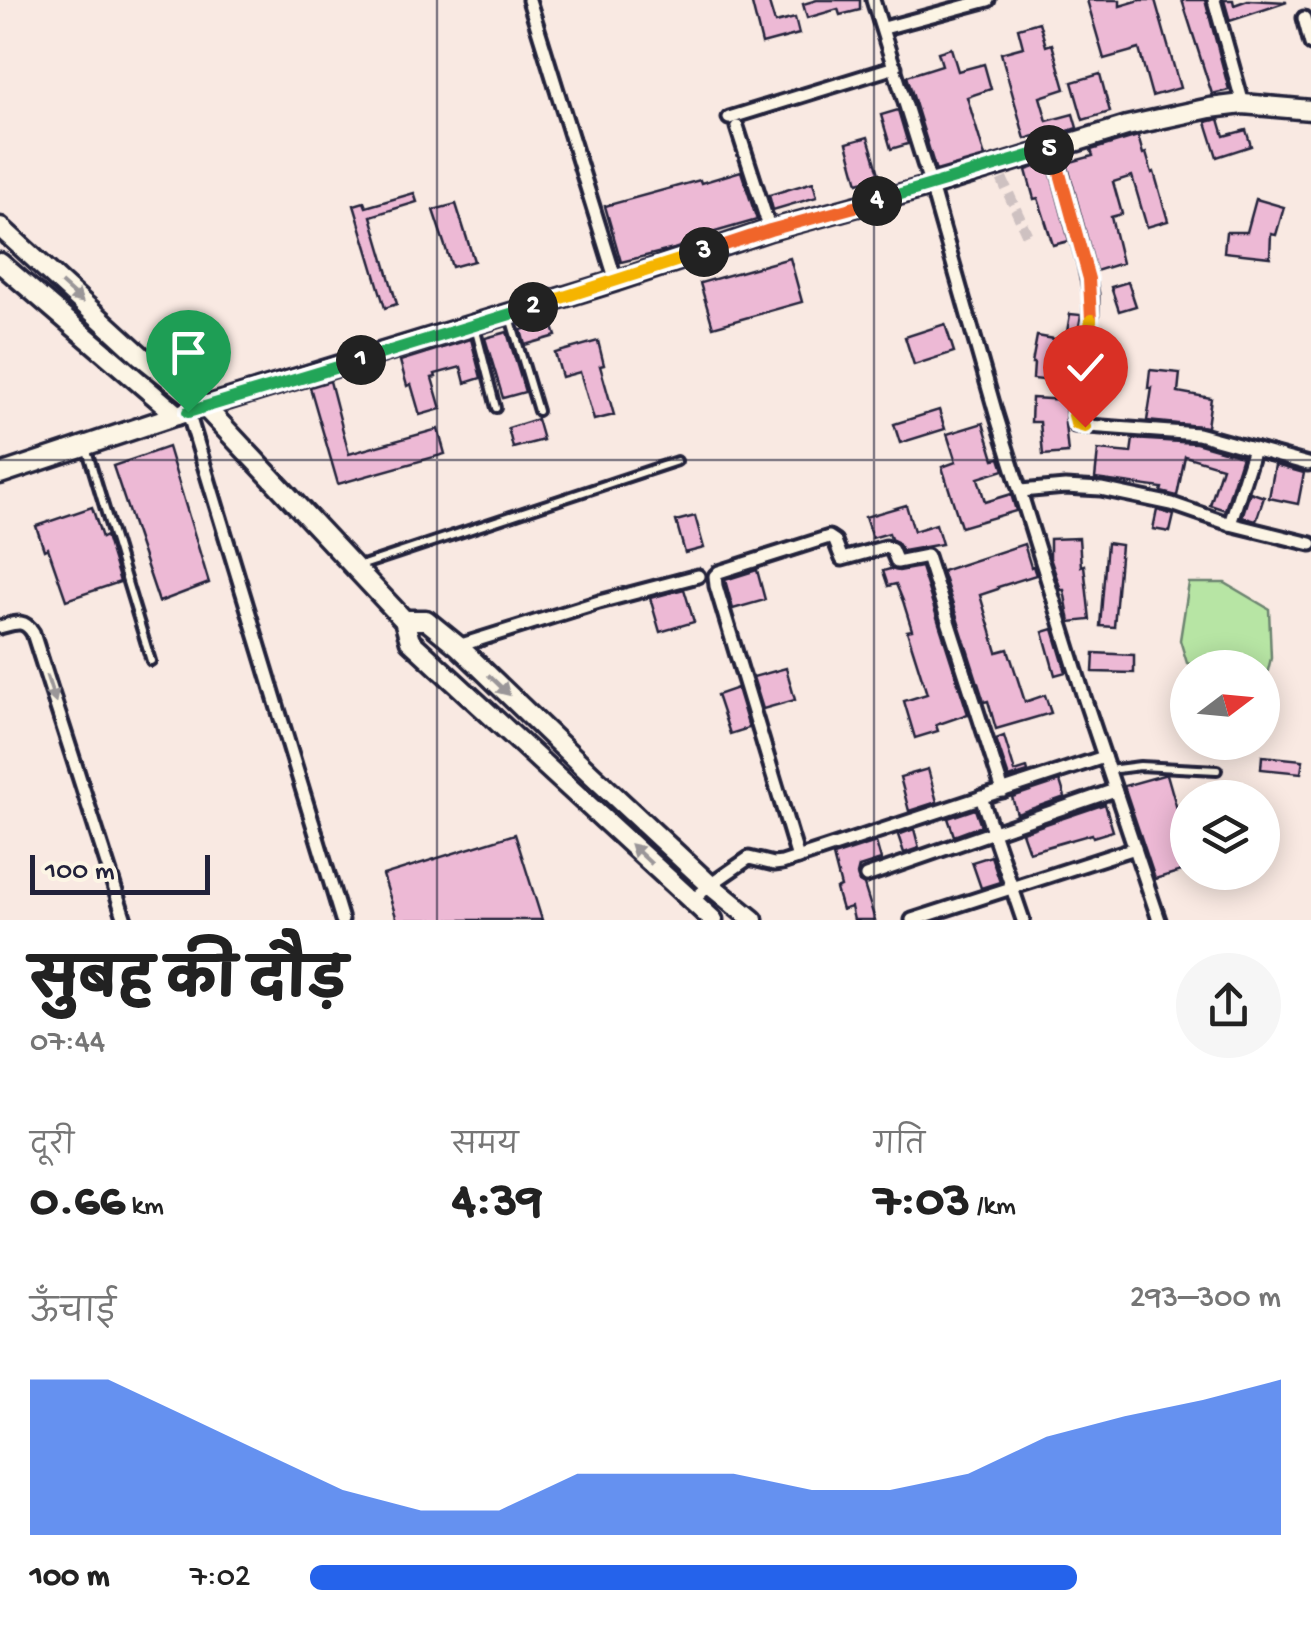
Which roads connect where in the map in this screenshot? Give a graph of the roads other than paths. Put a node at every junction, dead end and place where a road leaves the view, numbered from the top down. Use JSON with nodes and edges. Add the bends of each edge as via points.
{"nodes":[{"id":1,"x":530,"y":0,"type":"edge"},
{"id":2,"x":874,"y":0,"type":"edge"},
{"id":3,"x":988,"y":0,"type":"edge"},
{"id":4,"x":1214,"y":0,"type":"edge"},
{"id":5,"x":956,"y":4,"type":"edge"},
{"id":6,"x":1304,"y":18,"type":"dead end"},
{"id":7,"x":884,"y":28,"type":"junction"},
{"id":8,"x":1311,"y":44,"type":"edge"},
{"id":9,"x":895,"y":67,"type":"junction"},
{"id":10,"x":1243,"y":104,"type":"junction"},
{"id":11,"x":1311,"y":110,"type":"edge"},
{"id":12,"x":1053,"y":148,"type":"junction"},
{"id":13,"x":932,"y":186,"type":"junction"},
{"id":14,"x":0,"y":228,"type":"edge"},
{"id":15,"x":770,"y":230,"type":"junction"},
{"id":16,"x":0,"y":263,"type":"edge"},
{"id":17,"x":616,"y":281,"type":"junction"},
{"id":18,"x":509,"y":314,"type":"junction"},
{"id":19,"x":474,"y":325,"type":"junction"},
{"id":20,"x":496,"y":408,"type":"dead end"},
{"id":21,"x":538,"y":411,"type":"dead end"},
{"id":22,"x":190,"y":412,"type":"junction"},
{"id":23,"x":86,"y":446,"type":"junction"},
{"id":24,"x":1254,"y":449,"type":"junction"},
{"id":25,"x":677,"y":461,"type":"dead end"},
{"id":26,"x":1308,"y":464,"type":"dead end"},
{"id":27,"x":0,"y":474,"type":"edge"},
{"id":28,"x":1021,"y":491,"type":"junction"},
{"id":29,"x":1230,"y":524,"type":"junction"},
{"id":30,"x":1311,"y":544,"type":"edge"},
{"id":31,"x":355,"y":568,"type":"junction"},
{"id":32,"x":698,"y":576,"type":"dead end"},
{"id":33,"x":404,"y":620,"type":"junction"},
{"id":34,"x":0,"y":627,"type":"edge"},
{"id":35,"x":458,"y":646,"type":"junction"},
{"id":36,"x":151,"y":660,"type":"dead end"},
{"id":37,"x":1104,"y":757,"type":"junction"},
{"id":38,"x":1108,"y":770,"type":"junction"},
{"id":39,"x":1218,"y":770,"type":"dead end"},
{"id":40,"x":1003,"y":790,"type":"junction"},
{"id":41,"x":1115,"y":790,"type":"junction"},
{"id":42,"x":980,"y":798,"type":"junction"},
{"id":43,"x":994,"y":832,"type":"junction"},
{"id":44,"x":1135,"y":848,"type":"junction"},
{"id":45,"x":798,"y":858,"type":"junction"},
{"id":46,"x":866,"y":876,"type":"dead end"},
{"id":47,"x":710,"y":884,"type":"junction"},
{"id":48,"x":1012,"y":888,"type":"junction"},
{"id":49,"x":692,"y":900,"type":"junction"},
{"id":50,"x":339,"y":919,"type":"edge"},
{"id":51,"x":125,"y":920,"type":"edge"},
{"id":52,"x":713,"y":920,"type":"edge"},
{"id":53,"x":752,"y":920,"type":"edge"},
{"id":54,"x":912,"y":920,"type":"edge"},
{"id":55,"x":1022,"y":920,"type":"edge"},
{"id":56,"x":1159,"y":920,"type":"edge"}],
"edges":[{"from":1,"to":17,"type":"street"},
{"from":2,"to":7,"type":"street"},
{"from":3,"to":5,"type":"street"},
{"from":4,"to":10,"type":"street"},
{"from":5,"to":7,"type":"street"},
{"from":6,"to":8,"type":"street"},
{"from":7,"to":9,"type":"street"},
{"from":9,"to":13,"type":"street"},
{"from":9,"to":15,"type":"street","via":[[733,122]]},
{"from":10,"to":11,"type":"street"},
{"from":10,"to":12,"type":"street"},
{"from":12,"to":13,"type":"street","via":[[999,172]]},
{"from":12,"to":24,"type":"street","via":[[1091,294],[1076,424],[1190,432]]},
{"from":13,"to":15,"type":"street"},
{"from":13,"to":28,"type":"street"},
{"from":14,"to":22,"type":"street","one_way":true,"via":[[141,356]]},
{"from":15,"to":17,"type":"street"},
{"from":16,"to":22,"type":"street"},
{"from":17,"to":18,"type":"street"},
{"from":18,"to":19,"type":"street"},
{"from":18,"to":21,"type":"lane"},
{"from":19,"to":20,"type":"lane"},
{"from":19,"to":22,"type":"street"},
{"from":22,"to":23,"type":"street"},
{"from":22,"to":31,"type":"street"},
{"from":22,"to":50,"type":"street"},
{"from":23,"to":27,"type":"street"},
{"from":23,"to":36,"type":"lane"},
{"from":24,"to":26,"type":"street"},
{"from":24,"to":29,"type":"street"},
{"from":25,"to":31,"type":"lane"},
{"from":28,"to":29,"type":"street","via":[[1101,490]]},
{"from":28,"to":37,"type":"street"},
{"from":29,"to":30,"type":"street"},
{"from":31,"to":33,"type":"street"},
{"from":32,"to":35,"type":"street"},
{"from":33,"to":35,"type":"street","via":[[426,620]]},
{"from":49,"to":33,"type":"street","one_way":true,"via":[[410,642]]},
{"from":34,"to":51,"type":"street","one_way":true,"via":[[19,622],[33,634]]},
{"from":35,"to":47,"type":"street","one_way":true},
{"from":37,"to":38,"type":"street"},
{"from":37,"to":40,"type":"street"},
{"from":38,"to":39,"type":"lane"},
{"from":38,"to":41,"type":"street"},
{"from":40,"to":42,"type":"street"},
{"from":40,"to":45,"type":"street","via":[[928,556],[899,562],[886,547],[842,559],[829,537],[719,572],[716,586]]},
{"from":41,"to":43,"type":"street"},
{"from":41,"to":44,"type":"street"},
{"from":42,"to":43,"type":"street"},
{"from":42,"to":45,"type":"street"},
{"from":43,"to":46,"type":"street"},
{"from":43,"to":48,"type":"street"},
{"from":44,"to":48,"type":"street"},
{"from":44,"to":56,"type":"street"},
{"from":45,"to":47,"type":"street","via":[[774,864],[749,858]]},
{"from":47,"to":49,"type":"street"},
{"from":47,"to":53,"type":"street"},
{"from":48,"to":54,"type":"street"},
{"from":48,"to":55,"type":"street"},
{"from":49,"to":52,"type":"street"}]}
